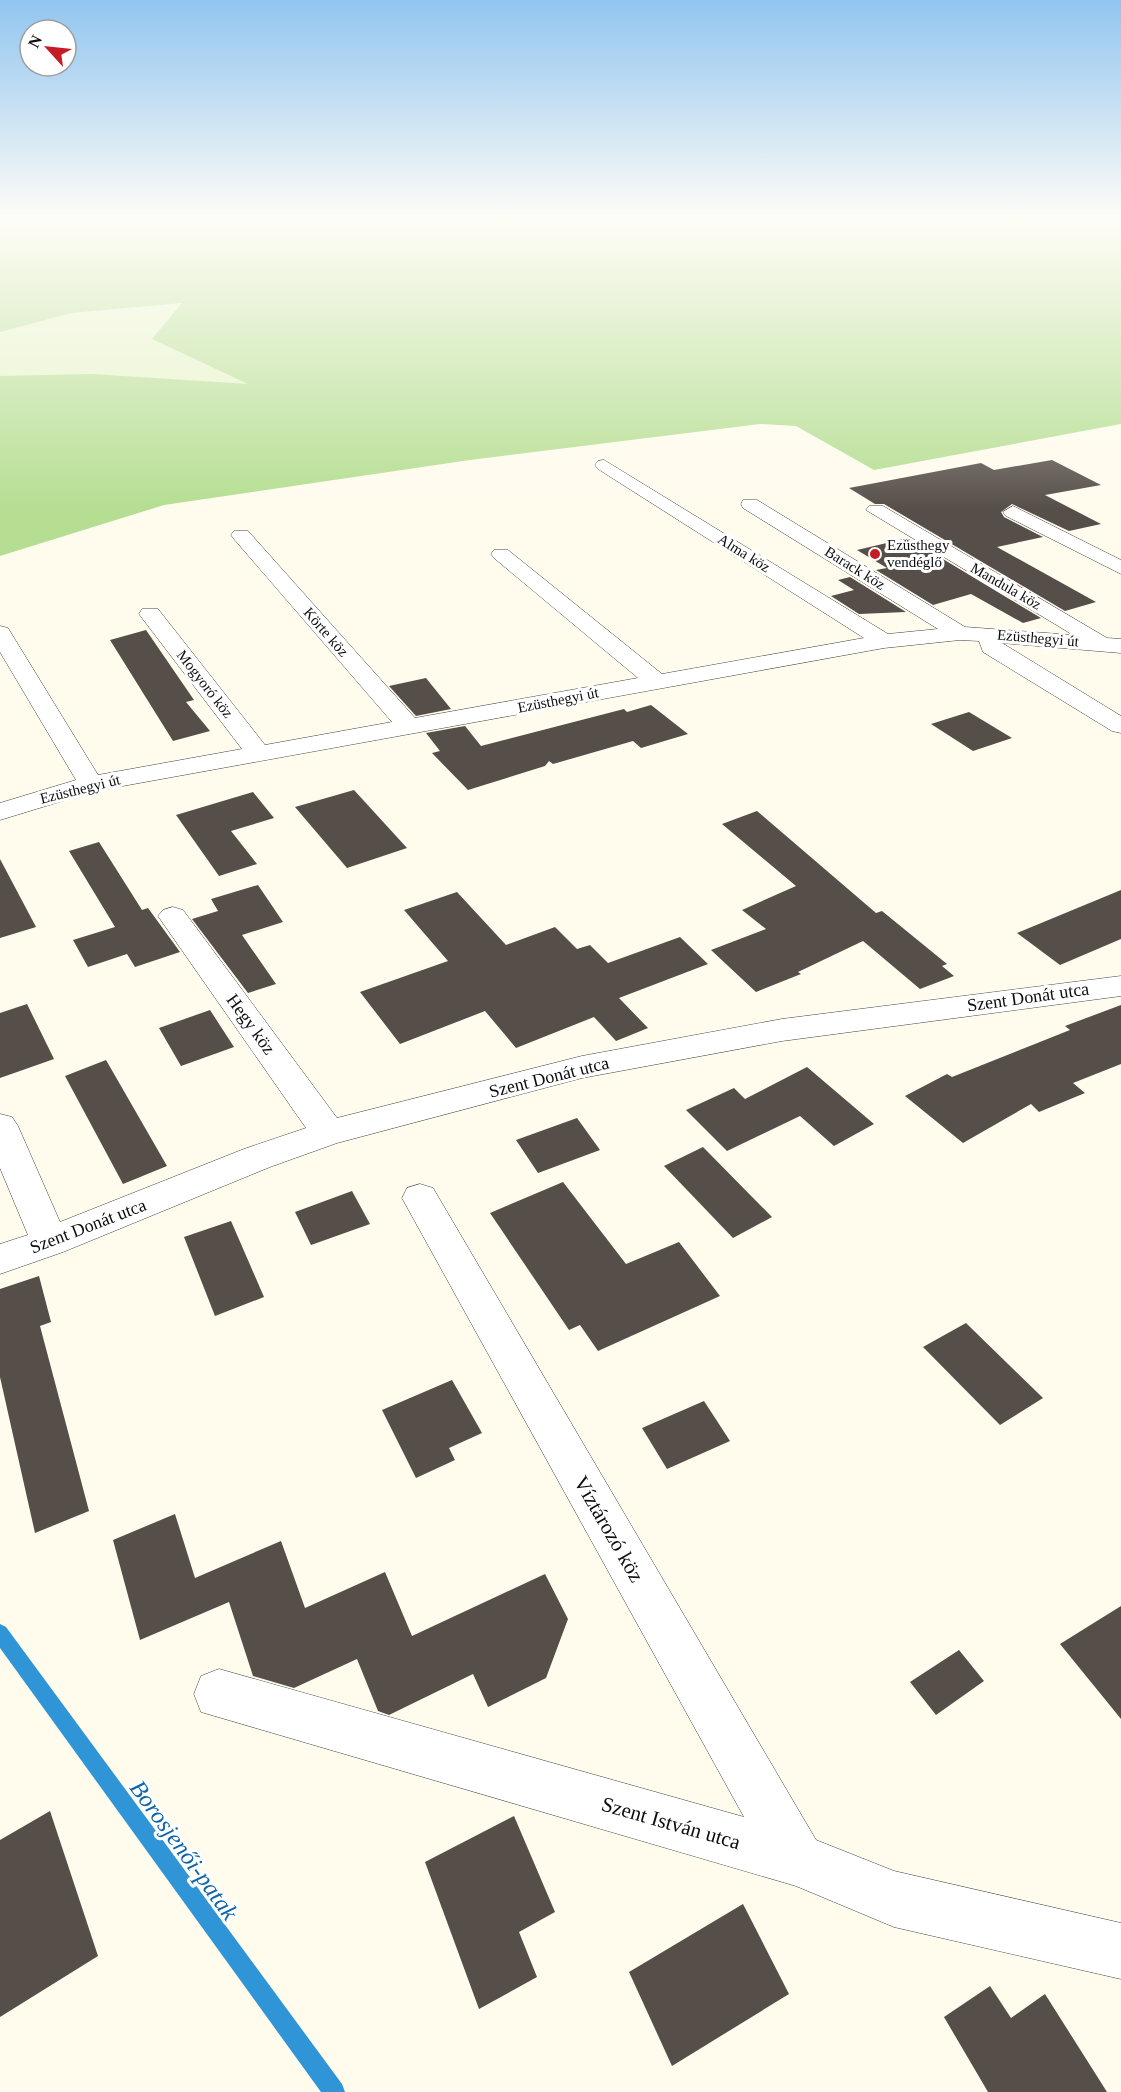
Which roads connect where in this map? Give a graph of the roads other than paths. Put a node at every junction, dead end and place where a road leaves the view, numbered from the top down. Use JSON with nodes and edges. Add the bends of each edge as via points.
{"nodes":[{"id":1,"x":604,"y":465,"type":"dead end"},
{"id":2,"x":750,"y":504,"type":"dead end"},
{"id":3,"x":876,"y":510,"type":"dead end"},
{"id":4,"x":1013,"y":512,"type":"dead end"},
{"id":5,"x":241,"y":535,"type":"dead end"},
{"id":6,"x":501,"y":554,"type":"dead end"},
{"id":7,"x":1121,"y":568,"type":"edge"},
{"id":8,"x":150,"y":614,"type":"dead end"},
{"id":9,"x":0,"y":633,"type":"edge"},
{"id":10,"x":960,"y":633,"type":"junction"},
{"id":11,"x":988,"y":634,"type":"junction"},
{"id":12,"x":884,"y":641,"type":"junction"},
{"id":13,"x":1112,"y":645,"type":"edge"},
{"id":14,"x":656,"y":681,"type":"junction"},
{"id":15,"x":1121,"y":726,"type":"edge"},
{"id":16,"x":411,"y":728,"type":"junction"},
{"id":17,"x":259,"y":754,"type":"junction"},
{"id":18,"x":91,"y":784,"type":"junction"},
{"id":19,"x":0,"y":812,"type":"edge"},
{"id":20,"x":173,"y":916,"type":"dead end"},
{"id":21,"x":1121,"y":986,"type":"edge"},
{"id":22,"x":0,"y":1126,"type":"edge"},
{"id":23,"x":329,"y":1133,"type":"junction"},
{"id":24,"x":420,"y":1198,"type":"dead end"},
{"id":25,"x":50,"y":1242,"type":"junction"},
{"id":26,"x":0,"y":1259,"type":"edge"},
{"id":27,"x":219,"y":1694,"type":"dead end"},
{"id":28,"x":797,"y":1859,"type":"junction"},
{"id":29,"x":1121,"y":1951,"type":"edge"}],
"edges":[{"from":1,"to":12,"type":"street","name":"Alma köz"},
{"from":2,"to":10,"type":"street","name":"Barack köz"},
{"from":3,"to":13,"type":"street","name":"Mandula köz"},
{"from":4,"to":7,"type":"street"},
{"from":5,"to":16,"type":"street","name":"Körte köz"},
{"from":6,"to":14,"type":"street"},
{"from":8,"to":17,"type":"street","name":"Mogyoró köz"},
{"from":9,"to":18,"type":"street"},
{"from":10,"to":11,"type":"street","name":"Ezüsthegyi út"},
{"from":10,"to":12,"type":"street","name":"Ezüsthegyi út"},
{"from":11,"to":13,"type":"street","name":"Ezüsthegyi út"},
{"from":11,"to":15,"type":"street","via":[[991,647]]},
{"from":12,"to":14,"type":"street","name":"Ezüsthegyi út"},
{"from":14,"to":16,"type":"street","name":"Ezüsthegyi út"},
{"from":16,"to":17,"type":"street","name":"Ezüsthegyi út"},
{"from":17,"to":18,"type":"street","name":"Ezüsthegyi út"},
{"from":18,"to":19,"type":"street","name":"Ezüsthegyi út"},
{"from":20,"to":23,"type":"street","name":"Hegy köz"},
{"from":21,"to":23,"type":"street","name":"Szent Donát utca","via":[[782,1030],[582,1067]]},
{"from":22,"to":25,"type":"street"},
{"from":23,"to":25,"type":"street","name":"Szent Donát utca"},
{"from":24,"to":28,"type":"street","name":"Víztározó köz"},
{"from":25,"to":26,"type":"street","name":"Szent Donát utca"},
{"from":27,"to":28,"type":"street","name":"Szent István utca"},
{"from":28,"to":29,"type":"street","name":"Szent István utca","via":[[894,1899]]}]}
